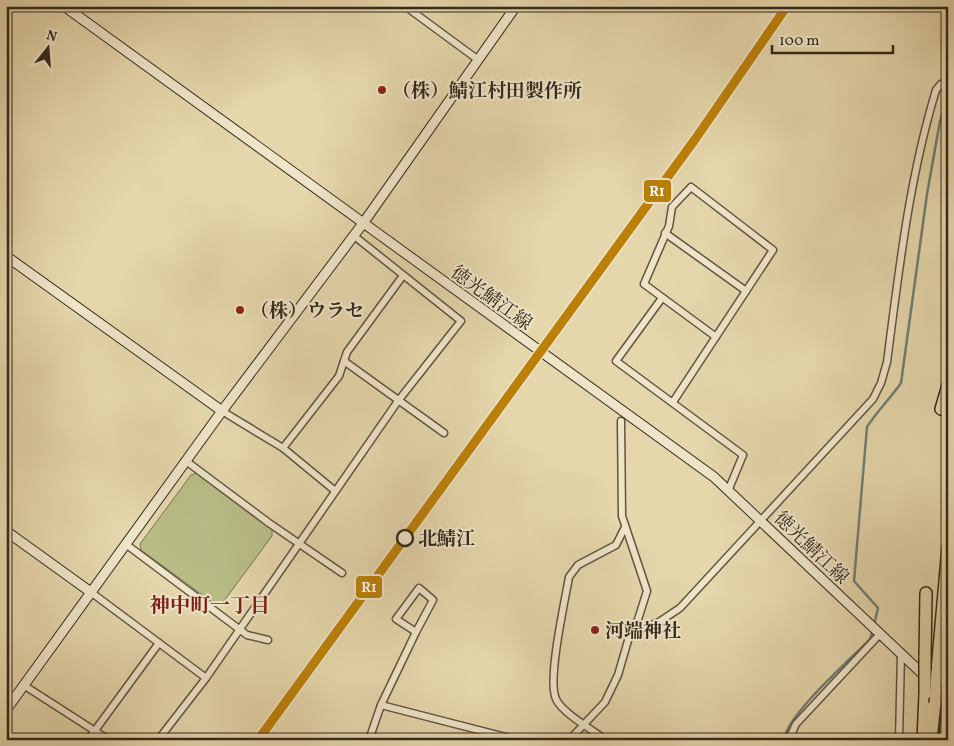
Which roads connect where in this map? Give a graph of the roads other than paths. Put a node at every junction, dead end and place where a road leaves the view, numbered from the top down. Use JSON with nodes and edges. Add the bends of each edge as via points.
{"nodes":[{"id":1,"x":64,"y":6,"type":"edge"},
{"id":2,"x":405,"y":6,"type":"edge"},
{"id":3,"x":516,"y":6,"type":"edge"},
{"id":4,"x":477,"y":59,"type":"junction"},
{"id":5,"x":948,"y":83,"type":"edge"},
{"id":6,"x":364,"y":222,"type":"junction"},
{"id":7,"x":666,"y":233,"type":"junction"},
{"id":8,"x":353,"y":235,"type":"junction"},
{"id":9,"x":6,"y":256,"type":"edge"},
{"id":10,"x":402,"y":276,"type":"junction"},
{"id":11,"x":746,"y":291,"type":"junction"},
{"id":12,"x":662,"y":298,"type":"junction"},
{"id":13,"x":716,"y":337,"type":"junction"},
{"id":14,"x":344,"y":361,"type":"junction"},
{"id":15,"x":948,"y":385,"type":"edge"},
{"id":16,"x":398,"y":401,"type":"junction"},
{"id":17,"x":673,"y":402,"type":"junction"},
{"id":18,"x":941,"y":410,"type":"dead end"},
{"id":19,"x":222,"y":411,"type":"junction"},
{"id":20,"x":621,"y":420,"type":"dead end"},
{"id":21,"x":444,"y":433,"type":"dead end"},
{"id":22,"x":283,"y":448,"type":"junction"},
{"id":23,"x":186,"y":461,"type":"junction"},
{"id":24,"x":334,"y":490,"type":"junction"},
{"id":25,"x":728,"y":490,"type":"junction"},
{"id":26,"x":762,"y":521,"type":"junction"},
{"id":27,"x":625,"y":528,"type":"junction"},
{"id":28,"x":6,"y":531,"type":"edge"},
{"id":29,"x":298,"y":543,"type":"junction"},
{"id":30,"x":126,"y":545,"type":"junction"},
{"id":31,"x":948,"y":547,"type":"edge"},
{"id":32,"x":342,"y":573,"type":"dead end"},
{"id":33,"x":92,"y":593,"type":"junction"},
{"id":34,"x":926,"y":593,"type":"dead end"},
{"id":35,"x":239,"y":628,"type":"junction"},
{"id":36,"x":416,"y":632,"type":"junction"},
{"id":37,"x":634,"y":632,"type":"junction"},
{"id":38,"x":880,"y":634,"type":"junction"},
{"id":39,"x":268,"y":640,"type":"dead end"},
{"id":40,"x":159,"y":643,"type":"junction"},
{"id":41,"x":901,"y":654,"type":"junction"},
{"id":42,"x":206,"y":678,"type":"junction"},
{"id":43,"x":25,"y":686,"type":"junction"},
{"id":44,"x":948,"y":698,"type":"edge"},
{"id":45,"x":381,"y":705,"type":"junction"},
{"id":46,"x":948,"y":705,"type":"edge"},
{"id":47,"x":6,"y":710,"type":"edge"},
{"id":48,"x":947,"y":713,"type":"edge"},
{"id":49,"x":584,"y":724,"type":"junction"},
{"id":50,"x":96,"y":729,"type":"junction"},
{"id":51,"x":790,"y":739,"type":"edge"},
{"id":52,"x":88,"y":740,"type":"edge"},
{"id":53,"x":109,"y":740,"type":"edge"},
{"id":54,"x":158,"y":740,"type":"edge"},
{"id":55,"x":369,"y":740,"type":"edge"},
{"id":56,"x":517,"y":740,"type":"edge"},
{"id":57,"x":574,"y":740,"type":"edge"},
{"id":58,"x":606,"y":740,"type":"edge"},
{"id":59,"x":781,"y":740,"type":"edge"},
{"id":60,"x":899,"y":740,"type":"edge"},
{"id":61,"x":923,"y":740,"type":"edge"},
{"id":62,"x":932,"y":740,"type":"edge"},
{"id":63,"x":945,"y":740,"type":"edge"}],
"edges":[{"from":1,"to":6,"type":"street","name":"徳光鯖江線"},
{"from":2,"to":4,"type":"street"},
{"from":3,"to":4,"type":"street"},
{"from":4,"to":6,"type":"street"},
{"from":5,"to":26,"type":"street","via":[[941,84],[936,90],[922,137],[906,222],[888,362],[881,383],[873,399],[790,486]]},
{"from":6,"to":8,"type":"street"},
{"from":6,"to":25,"type":"street","name":"徳光鯖江線"},
{"from":7,"to":11,"type":"street"},
{"from":7,"to":11,"type":"street","via":[[672,207],[691,187],[773,250]]},
{"from":7,"to":12,"type":"street","via":[[644,284]]},
{"from":8,"to":10,"type":"street"},
{"from":8,"to":19,"type":"street"},
{"from":9,"to":19,"type":"street"},
{"from":10,"to":14,"type":"street","via":[[347,352]]},
{"from":10,"to":16,"type":"street","via":[[461,321]]},
{"from":11,"to":13,"type":"street"},
{"from":12,"to":13,"type":"street"},
{"from":12,"to":17,"type":"street","via":[[616,361]]},
{"from":13,"to":17,"type":"street"},
{"from":14,"to":16,"type":"street"},
{"from":14,"to":22,"type":"street","via":[[339,376]]},
{"from":15,"to":18,"type":"highway"},
{"from":16,"to":21,"type":"street"},
{"from":16,"to":24,"type":"street"},
{"from":17,"to":25,"type":"street","via":[[744,455]]},
{"from":19,"to":22,"type":"street"},
{"from":19,"to":23,"type":"street"},
{"from":20,"to":27,"type":"street","via":[[622,516]]},
{"from":22,"to":24,"type":"street"},
{"from":23,"to":29,"type":"street"},
{"from":23,"to":30,"type":"street"},
{"from":24,"to":29,"type":"street"},
{"from":25,"to":26,"type":"street","name":"徳光鯖江線"},
{"from":26,"to":37,"type":"street","via":[[680,608],[659,622]]},
{"from":26,"to":38,"type":"street","name":"徳光鯖江線"},
{"from":27,"to":37,"type":"street","via":[[647,591]]},
{"from":27,"to":49,"type":"street","via":[[616,545],[578,565],[569,577],[554,675],[555,698],[561,707]]},
{"from":28,"to":33,"type":"street"},
{"from":29,"to":32,"type":"street"},
{"from":29,"to":35,"type":"street"},
{"from":30,"to":33,"type":"street"},
{"from":30,"to":35,"type":"street"},
{"from":31,"to":62,"type":"highway","bridge":true},
{"from":33,"to":40,"type":"street"},
{"from":33,"to":43,"type":"street"},
{"from":34,"to":61,"type":"highway","bridge":true},
{"from":35,"to":39,"type":"street","via":[[247,635]]},
{"from":35,"to":42,"type":"street"},
{"from":36,"to":36,"type":"street","via":[[433,600],[419,588],[396,618]]},
{"from":36,"to":45,"type":"street"},
{"from":37,"to":49,"type":"street","via":[[605,702]]},
{"from":38,"to":41,"type":"street","name":"徳光鯖江線"},
{"from":38,"to":51,"type":"street","via":[[796,724]]},
{"from":40,"to":42,"type":"street"},
{"from":40,"to":50,"type":"street"},
{"from":41,"to":44,"type":"street","name":"徳光鯖江線"},
{"from":41,"to":60,"type":"street"},
{"from":42,"to":54,"type":"street"},
{"from":43,"to":47,"type":"street"},
{"from":43,"to":50,"type":"street"},
{"from":45,"to":55,"type":"street"},
{"from":45,"to":56,"type":"street"},
{"from":46,"to":48,"type":"highway"},
{"from":48,"to":63,"type":"highway"},
{"from":49,"to":57,"type":"street","via":[[573,736]]},
{"from":49,"to":58,"type":"street"},
{"from":50,"to":52,"type":"street"},
{"from":50,"to":53,"type":"street"},
{"from":51,"to":59,"type":"street"}]}
